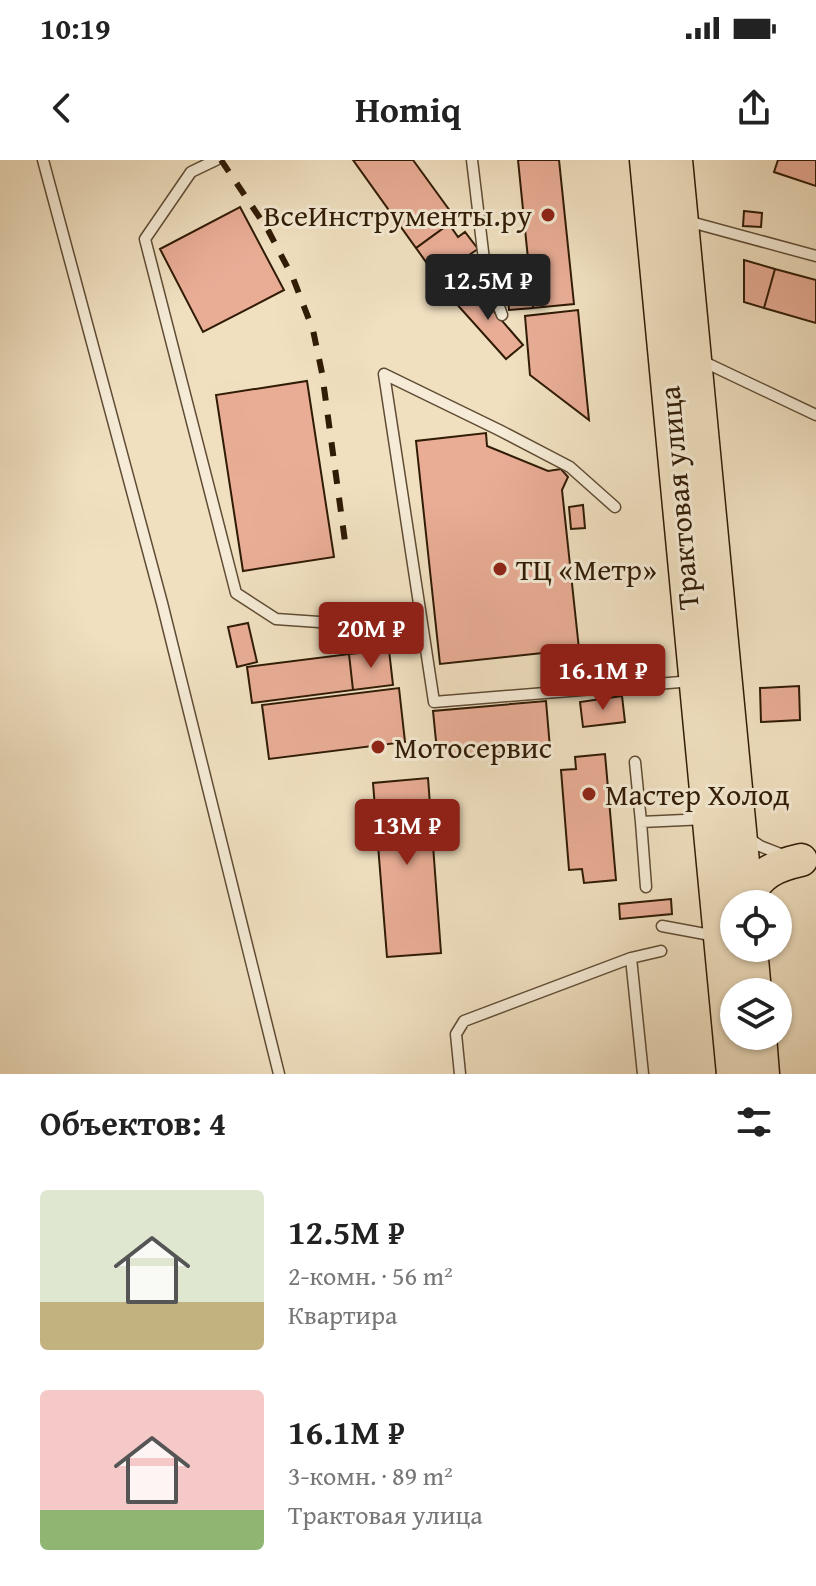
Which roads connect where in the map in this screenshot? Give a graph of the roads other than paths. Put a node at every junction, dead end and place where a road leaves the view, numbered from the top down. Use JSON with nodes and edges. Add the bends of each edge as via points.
{"nodes":[{"id":1,"x":43,"y":160,"type":"edge"},
{"id":2,"x":216,"y":160,"type":"edge"},
{"id":3,"x":472,"y":160,"type":"edge"},
{"id":4,"x":646,"y":160,"type":"edge"},
{"id":5,"x":676,"y":160,"type":"edge"},
{"id":6,"x":681,"y":219,"type":"junction"},
{"id":7,"x":816,"y":256,"type":"edge"},
{"id":8,"x":502,"y":315,"type":"dead end"},
{"id":9,"x":694,"y":357,"type":"junction"},
{"id":10,"x":816,"y":415,"type":"edge"},
{"id":11,"x":615,"y":507,"type":"dead end"},
{"id":12,"x":319,"y":622,"type":"dead end"},
{"id":13,"x":695,"y":681,"type":"junction"},
{"id":14,"x":635,"y":762,"type":"dead end"},
{"id":15,"x":641,"y":822,"type":"junction"},
{"id":16,"x":723,"y":823,"type":"junction"},
{"id":17,"x":809,"y":862,"type":"edge"},
{"id":18,"x":646,"y":887,"type":"dead end"},
{"id":19,"x":743,"y":890,"type":"edge"},
{"id":20,"x":751,"y":890,"type":"edge"},
{"id":21,"x":662,"y":926,"type":"dead end"},
{"id":22,"x":719,"y":932,"type":"junction"},
{"id":23,"x":661,"y":951,"type":"dead end"},
{"id":24,"x":631,"y":958,"type":"junction"},
{"id":25,"x":761,"y":1050,"type":"edge"},
{"id":26,"x":279,"y":1074,"type":"edge"},
{"id":27,"x":460,"y":1074,"type":"edge"},
{"id":28,"x":643,"y":1074,"type":"edge"},
{"id":29,"x":733,"y":1074,"type":"edge"},
{"id":30,"x":763,"y":1074,"type":"edge"}],
"edges":[{"from":1,"to":26,"type":"lane","via":[[162,603]]},
{"from":2,"to":12,"type":"lane","via":[[191,172],[145,239],[236,593],[276,619]]},
{"from":3,"to":8,"type":"lane","via":[[485,268]]},
{"from":4,"to":13,"type":"main road","name":"Трактовая улица"},
{"from":5,"to":6,"type":"main road","name":"Трактовая улица"},
{"from":6,"to":7,"type":"lane"},
{"from":6,"to":9,"type":"main road","name":"Трактовая улица"},
{"from":9,"to":10,"type":"lane"},
{"from":9,"to":16,"type":"main road","name":"Трактовая улица"},
{"from":11,"to":13,"type":"lane","via":[[570,467],[384,374],[434,702]]},
{"from":13,"to":16,"type":"main road","name":"Трактовая улица"},
{"from":14,"to":15,"type":"lane"},
{"from":15,"to":16,"type":"lane"},
{"from":15,"to":18,"type":"lane"},
{"from":16,"to":17,"type":"lane","via":[[751,842]]},
{"from":16,"to":19,"type":"main road","name":"Трактовая улица"},
{"from":16,"to":22,"type":"main road","name":"Трактовая улица"},
{"from":17,"to":20,"type":"main road","via":[[782,864],[766,872]]},
{"from":21,"to":22,"type":"lane"},
{"from":22,"to":29,"type":"main road","name":"Трактовая улица"},
{"from":23,"to":24,"type":"lane"},
{"from":24,"to":27,"type":"lane","via":[[464,1021],[456,1034]]},
{"from":24,"to":28,"type":"lane"},
{"from":25,"to":30,"type":"main road"}]}
